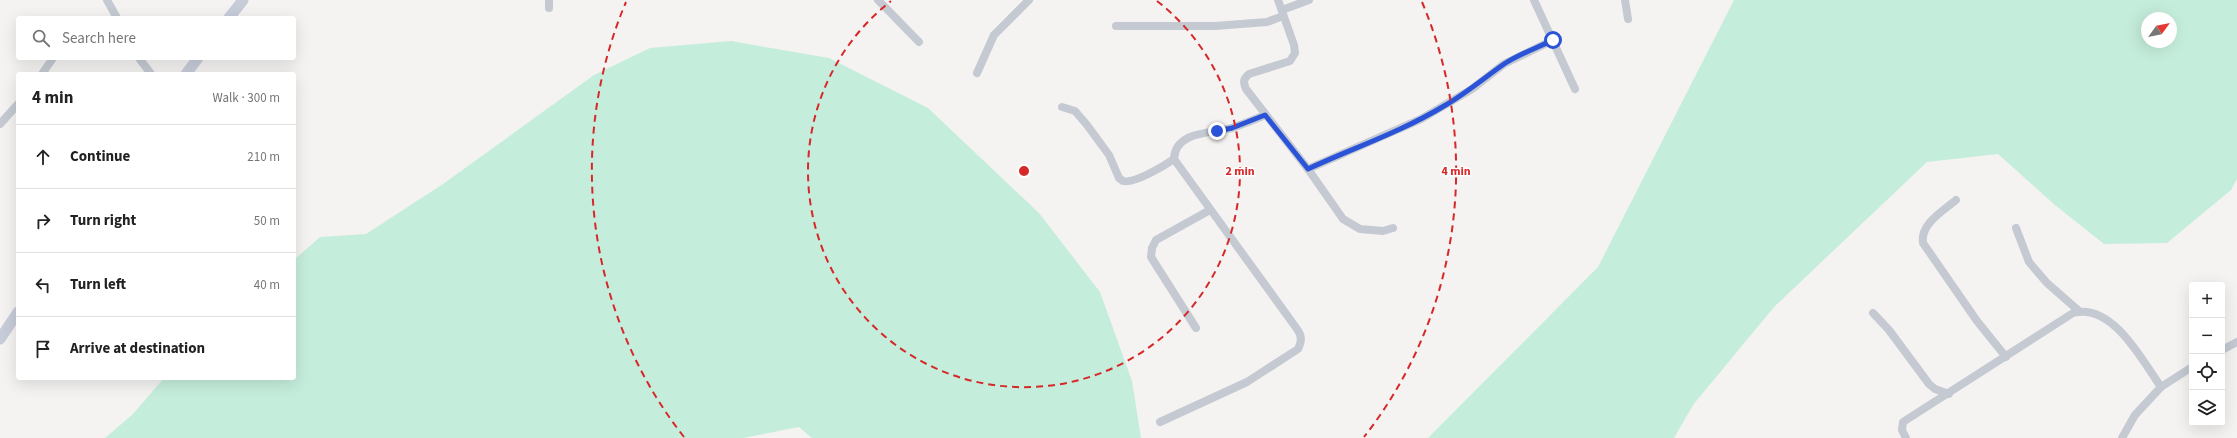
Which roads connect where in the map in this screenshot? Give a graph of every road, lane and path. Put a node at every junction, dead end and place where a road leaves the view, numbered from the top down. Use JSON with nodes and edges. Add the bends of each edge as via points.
{"nodes":[{"id":1,"x":107,"y":0,"type":"edge"},
{"id":2,"x":243,"y":0,"type":"edge"},
{"id":3,"x":878,"y":0,"type":"edge"},
{"id":4,"x":1029,"y":0,"type":"edge"},
{"id":5,"x":1278,"y":0,"type":"edge"},
{"id":6,"x":1309,"y":0,"type":"edge"},
{"id":7,"x":1534,"y":0,"type":"edge"},
{"id":8,"x":1626,"y":0,"type":"edge"},
{"id":9,"x":1282,"y":13,"type":"junction"},
{"id":10,"x":116,"y":16,"type":"edge"},
{"id":11,"x":231,"y":16,"type":"edge"},
{"id":12,"x":1628,"y":19,"type":"dead end"},
{"id":13,"x":1116,"y":26,"type":"dead end"},
{"id":14,"x":1553,"y":40,"type":"junction"},
{"id":15,"x":920,"y":42,"type":"dead end"},
{"id":16,"x":52,"y":60,"type":"edge"},
{"id":17,"x":140,"y":60,"type":"edge"},
{"id":18,"x":196,"y":60,"type":"edge"},
{"id":19,"x":43,"y":72,"type":"edge"},
{"id":20,"x":149,"y":72,"type":"edge"},
{"id":21,"x":188,"y":72,"type":"edge"},
{"id":22,"x":977,"y":73,"type":"dead end"},
{"id":23,"x":1575,"y":89,"type":"dead end"},
{"id":24,"x":16,"y":106,"type":"edge"},
{"id":25,"x":1062,"y":107,"type":"dead end"},
{"id":26,"x":1265,"y":115,"type":"junction"},
{"id":27,"x":0,"y":124,"type":"edge"},
{"id":28,"x":1174,"y":159,"type":"junction"},
{"id":29,"x":1308,"y":169,"type":"junction"},
{"id":30,"x":1956,"y":200,"type":"dead end"},
{"id":31,"x":1210,"y":210,"type":"junction"},
{"id":32,"x":1393,"y":228,"type":"dead end"},
{"id":33,"x":2016,"y":228,"type":"dead end"},
{"id":34,"x":2078,"y":311,"type":"junction"},
{"id":35,"x":1873,"y":312,"type":"dead end"},
{"id":36,"x":16,"y":315,"type":"edge"},
{"id":37,"x":1196,"y":328,"type":"dead end"},
{"id":38,"x":0,"y":339,"type":"edge"},
{"id":39,"x":2237,"y":342,"type":"edge"},
{"id":40,"x":2225,"y":348,"type":"edge"},
{"id":41,"x":2006,"y":357,"type":"junction"},
{"id":42,"x":2189,"y":369,"type":"edge"},
{"id":43,"x":2161,"y":387,"type":"junction"},
{"id":44,"x":1949,"y":394,"type":"junction"},
{"id":45,"x":1160,"y":422,"type":"dead end"},
{"id":46,"x":1906,"y":438,"type":"edge"},
{"id":47,"x":2122,"y":438,"type":"edge"}],
"edges":[{"from":1,"to":10,"type":"street"},
{"from":2,"to":11,"type":"main road"},
{"from":3,"to":15,"type":"street"},
{"from":4,"to":22,"type":"street","via":[[994,35]]},
{"from":5,"to":9,"type":"street"},
{"from":6,"to":9,"type":"street"},
{"from":7,"to":14,"type":"street"},
{"from":8,"to":12,"type":"street"},
{"from":9,"to":13,"type":"street","via":[[1267,22],[1215,26]]},
{"from":9,"to":26,"type":"street","via":[[1294,45],[1294,56],[1290,61],[1249,74],[1243,82]]},
{"from":14,"to":23,"type":"street"},
{"from":14,"to":29,"type":"street","via":[[1504,64],[1472,89],[1415,122]]},
{"from":16,"to":19,"type":"street"},
{"from":17,"to":20,"type":"street"},
{"from":18,"to":21,"type":"main road"},
{"from":24,"to":27,"type":"street"},
{"from":25,"to":28,"type":"street","via":[[1075,111],[1087,125],[1109,155],[1122,181],[1132,180],[1163,167]]},
{"from":26,"to":28,"type":"street","via":[[1232,128],[1193,136],[1179,144]]},
{"from":26,"to":29,"type":"street"},
{"from":28,"to":31,"type":"street"},
{"from":29,"to":32,"type":"street","via":[[1343,219],[1351,225],[1383,231]]},
{"from":30,"to":41,"type":"street","via":[[1927,225],[1923,243],[1977,321]]},
{"from":31,"to":37,"type":"street","via":[[1156,240],[1151,256]]},
{"from":31,"to":45,"type":"street","via":[[1297,329],[1301,336],[1301,344],[1298,349],[1247,382]]},
{"from":33,"to":34,"type":"street","via":[[2028,262]]},
{"from":34,"to":41,"type":"street"},
{"from":34,"to":43,"type":"street","via":[[2094,312],[2118,329]]},
{"from":35,"to":44,"type":"street","via":[[1929,384]]},
{"from":36,"to":38,"type":"main road"},
{"from":39,"to":40,"type":"street"},
{"from":41,"to":44,"type":"street"},
{"from":42,"to":43,"type":"street"},
{"from":43,"to":47,"type":"street","via":[[2135,415]]},
{"from":44,"to":46,"type":"street","via":[[1903,422],[1902,430]]}]}
